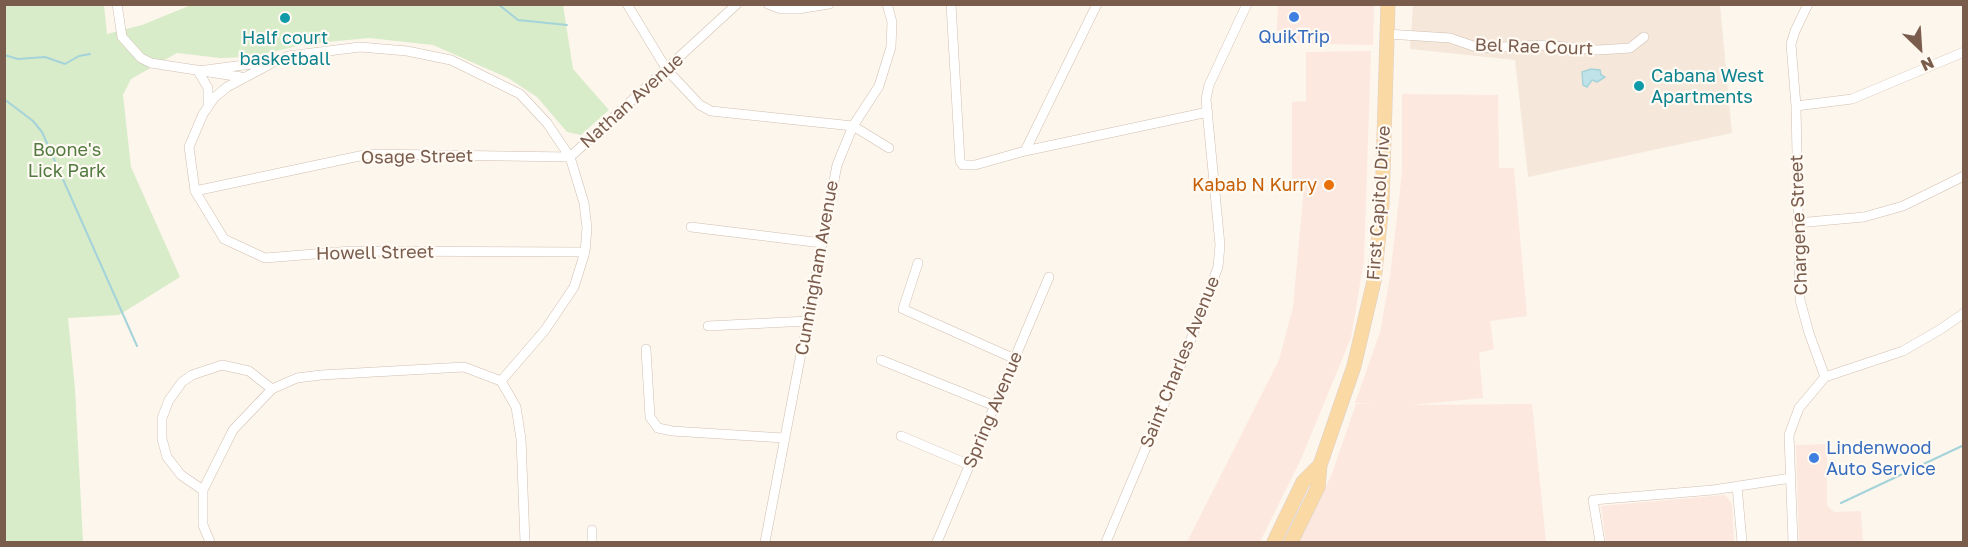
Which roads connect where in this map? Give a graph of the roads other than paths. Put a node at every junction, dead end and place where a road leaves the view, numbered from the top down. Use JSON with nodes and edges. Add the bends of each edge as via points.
{"nodes":[{"id":1,"x":117,"y":4,"type":"edge"},
{"id":2,"x":627,"y":4,"type":"edge"},
{"id":3,"x":737,"y":4,"type":"edge"},
{"id":4,"x":768,"y":4,"type":"edge"},
{"id":5,"x":829,"y":4,"type":"edge"},
{"id":6,"x":887,"y":4,"type":"edge"},
{"id":7,"x":951,"y":4,"type":"edge"},
{"id":8,"x":1097,"y":4,"type":"edge"},
{"id":9,"x":1247,"y":4,"type":"edge"},
{"id":10,"x":1388,"y":4,"type":"edge"},
{"id":11,"x":1808,"y":4,"type":"edge"},
{"id":12,"x":1387,"y":34,"type":"junction"},
{"id":13,"x":1644,"y":38,"type":"dead end"},
{"id":14,"x":1964,"y":52,"type":"edge"},
{"id":15,"x":275,"y":62,"type":"junction"},
{"id":16,"x":667,"y":70,"type":"junction"},
{"id":17,"x":198,"y":71,"type":"junction"},
{"id":18,"x":241,"y":77,"type":"junction"},
{"id":19,"x":1796,"y":106,"type":"junction"},
{"id":20,"x":206,"y":109,"type":"junction"},
{"id":21,"x":1208,"y":112,"type":"junction"},
{"id":22,"x":854,"y":126,"type":"junction"},
{"id":23,"x":889,"y":148,"type":"dead end"},
{"id":24,"x":1025,"y":151,"type":"junction"},
{"id":25,"x":570,"y":157,"type":"junction"},
{"id":26,"x":1964,"y":176,"type":"edge"},
{"id":27,"x":195,"y":191,"type":"junction"},
{"id":28,"x":1797,"y":223,"type":"junction"},
{"id":29,"x":691,"y":227,"type":"dead end"},
{"id":30,"x":822,"y":243,"type":"junction"},
{"id":31,"x":585,"y":252,"type":"junction"},
{"id":32,"x":918,"y":263,"type":"dead end"},
{"id":33,"x":1049,"y":277,"type":"dead end"},
{"id":34,"x":1964,"y":313,"type":"edge"},
{"id":35,"x":808,"y":321,"type":"junction"},
{"id":36,"x":708,"y":326,"type":"dead end"},
{"id":37,"x":646,"y":349,"type":"dead end"},
{"id":38,"x":1015,"y":359,"type":"junction"},
{"id":39,"x":881,"y":360,"type":"dead end"},
{"id":40,"x":1825,"y":377,"type":"junction"},
{"id":41,"x":501,"y":381,"type":"junction"},
{"id":42,"x":272,"y":389,"type":"junction"},
{"id":43,"x":995,"y":406,"type":"junction"},
{"id":44,"x":901,"y":436,"type":"dead end"},
{"id":45,"x":784,"y":438,"type":"junction"},
{"id":46,"x":970,"y":465,"type":"junction"},
{"id":47,"x":1320,"y":465,"type":"junction"},
{"id":48,"x":1791,"y":478,"type":"junction"},
{"id":49,"x":1737,"y":486,"type":"junction"},
{"id":50,"x":203,"y":490,"type":"junction"},
{"id":51,"x":592,"y":530,"type":"dead end"},
{"id":52,"x":210,"y":543,"type":"edge"},
{"id":53,"x":525,"y":543,"type":"edge"},
{"id":54,"x":592,"y":543,"type":"edge"},
{"id":55,"x":765,"y":543,"type":"edge"},
{"id":56,"x":937,"y":543,"type":"edge"},
{"id":57,"x":1106,"y":543,"type":"edge"},
{"id":58,"x":1274,"y":543,"type":"edge"},
{"id":59,"x":1291,"y":543,"type":"edge"},
{"id":60,"x":1600,"y":543,"type":"edge"},
{"id":61,"x":1742,"y":543,"type":"edge"},
{"id":62,"x":1793,"y":543,"type":"edge"}],
"edges":[{"from":1,"to":17,"type":"street","via":[[122,37],[141,58]]},
{"from":2,"to":16,"type":"street"},
{"from":3,"to":16,"type":"street","name":"Nathan Avenue"},
{"from":4,"to":5,"type":"street","via":[[781,9]]},
{"from":6,"to":22,"type":"street","name":"Cunningham Avenue","via":[[892,22],[887,67]]},
{"from":7,"to":24,"type":"street","via":[[960,161],[963,165],[975,165]]},
{"from":8,"to":24,"type":"street"},
{"from":9,"to":21,"type":"street","name":"Saint Charles Avenue","via":[[1209,85]]},
{"from":10,"to":12,"type":"main road","name":"First Capitol Drive"},
{"from":11,"to":19,"type":"street","name":"Chargene Street","via":[[1791,44]]},
{"from":12,"to":13,"type":"street","name":"Bel Rae Court","via":[[1450,38],[1479,48],[1545,45],[1598,50],[1630,48]]},
{"from":12,"to":47,"type":"main road","name":"First Capitol Drive","via":[[1382,204],[1374,281],[1354,366]]},
{"from":14,"to":19,"type":"street","via":[[1852,99]]},
{"from":15,"to":17,"type":"street"},
{"from":15,"to":18,"type":"street"},
{"from":15,"to":25,"type":"street","via":[[288,56],[360,47],[452,60],[520,94],[547,123]]},
{"from":16,"to":22,"type":"street","via":[[700,105],[711,111]]},
{"from":16,"to":25,"type":"street","name":"Nathan Avenue"},
{"from":17,"to":18,"type":"street"},
{"from":17,"to":20,"type":"street","via":[[208,88]]},
{"from":18,"to":20,"type":"street"},
{"from":19,"to":28,"type":"street","name":"Chargene Street"},
{"from":20,"to":27,"type":"street","via":[[189,147]]},
{"from":21,"to":24,"type":"street"},
{"from":21,"to":57,"type":"street","name":"Saint Charles Avenue","via":[[1220,245],[1218,267]]},
{"from":22,"to":23,"type":"street"},
{"from":22,"to":30,"type":"street","name":"Cunningham Avenue","via":[[837,165]]},
{"from":25,"to":27,"type":"street","name":"Osage Street","via":[[369,154]]},
{"from":25,"to":31,"type":"street","name":"Nathan Avenue","via":[[584,203]]},
{"from":26,"to":28,"type":"street","via":[[1903,206],[1874,214]]},
{"from":27,"to":31,"type":"street","name":"Howell Street","via":[[224,238],[266,258],[351,251]]},
{"from":28,"to":40,"type":"street","name":"Chargene Street","via":[[1800,300]]},
{"from":29,"to":30,"type":"street"},
{"from":30,"to":35,"type":"street","name":"Cunningham Avenue"},
{"from":31,"to":41,"type":"street","name":"Nathan Avenue","via":[[565,303]]},
{"from":32,"to":38,"type":"street","via":[[903,309]]},
{"from":33,"to":38,"type":"street","name":"Spring Avenue"},
{"from":34,"to":40,"type":"street","via":[[1903,351]]},
{"from":35,"to":36,"type":"street"},
{"from":35,"to":45,"type":"street","name":"Cunningham Avenue"},
{"from":37,"to":45,"type":"street","via":[[650,417],[658,428]]},
{"from":38,"to":43,"type":"street","name":"Spring Avenue"},
{"from":39,"to":43,"type":"street"},
{"from":40,"to":48,"type":"street","via":[[1792,421]]},
{"from":41,"to":42,"type":"street","via":[[464,368],[321,375],[297,378]]},
{"from":41,"to":53,"type":"street","via":[[516,407],[520,427]]},
{"from":42,"to":50,"type":"street","via":[[233,430]]},
{"from":42,"to":50,"type":"street","via":[[249,370],[222,365],[192,375],[169,400],[162,418],[167,457],[181,475]]},
{"from":43,"to":46,"type":"street","name":"Spring Avenue"},
{"from":44,"to":46,"type":"street"},
{"from":45,"to":55,"type":"street","name":"Cunningham Avenue"},
{"from":46,"to":56,"type":"street","name":"Spring Avenue"},
{"from":47,"to":58,"type":"main road","name":"First Capitol Drive","via":[[1303,482]]},
{"from":47,"to":59,"type":"main road","name":"First Capitol Drive","via":[[1318,487]]},
{"from":48,"to":49,"type":"street"},
{"from":48,"to":62,"type":"street"},
{"from":49,"to":60,"type":"street","via":[[1593,500]]},
{"from":49,"to":61,"type":"street"},
{"from":50,"to":52,"type":"street","via":[[204,525]]},
{"from":51,"to":54,"type":"street"}]}
